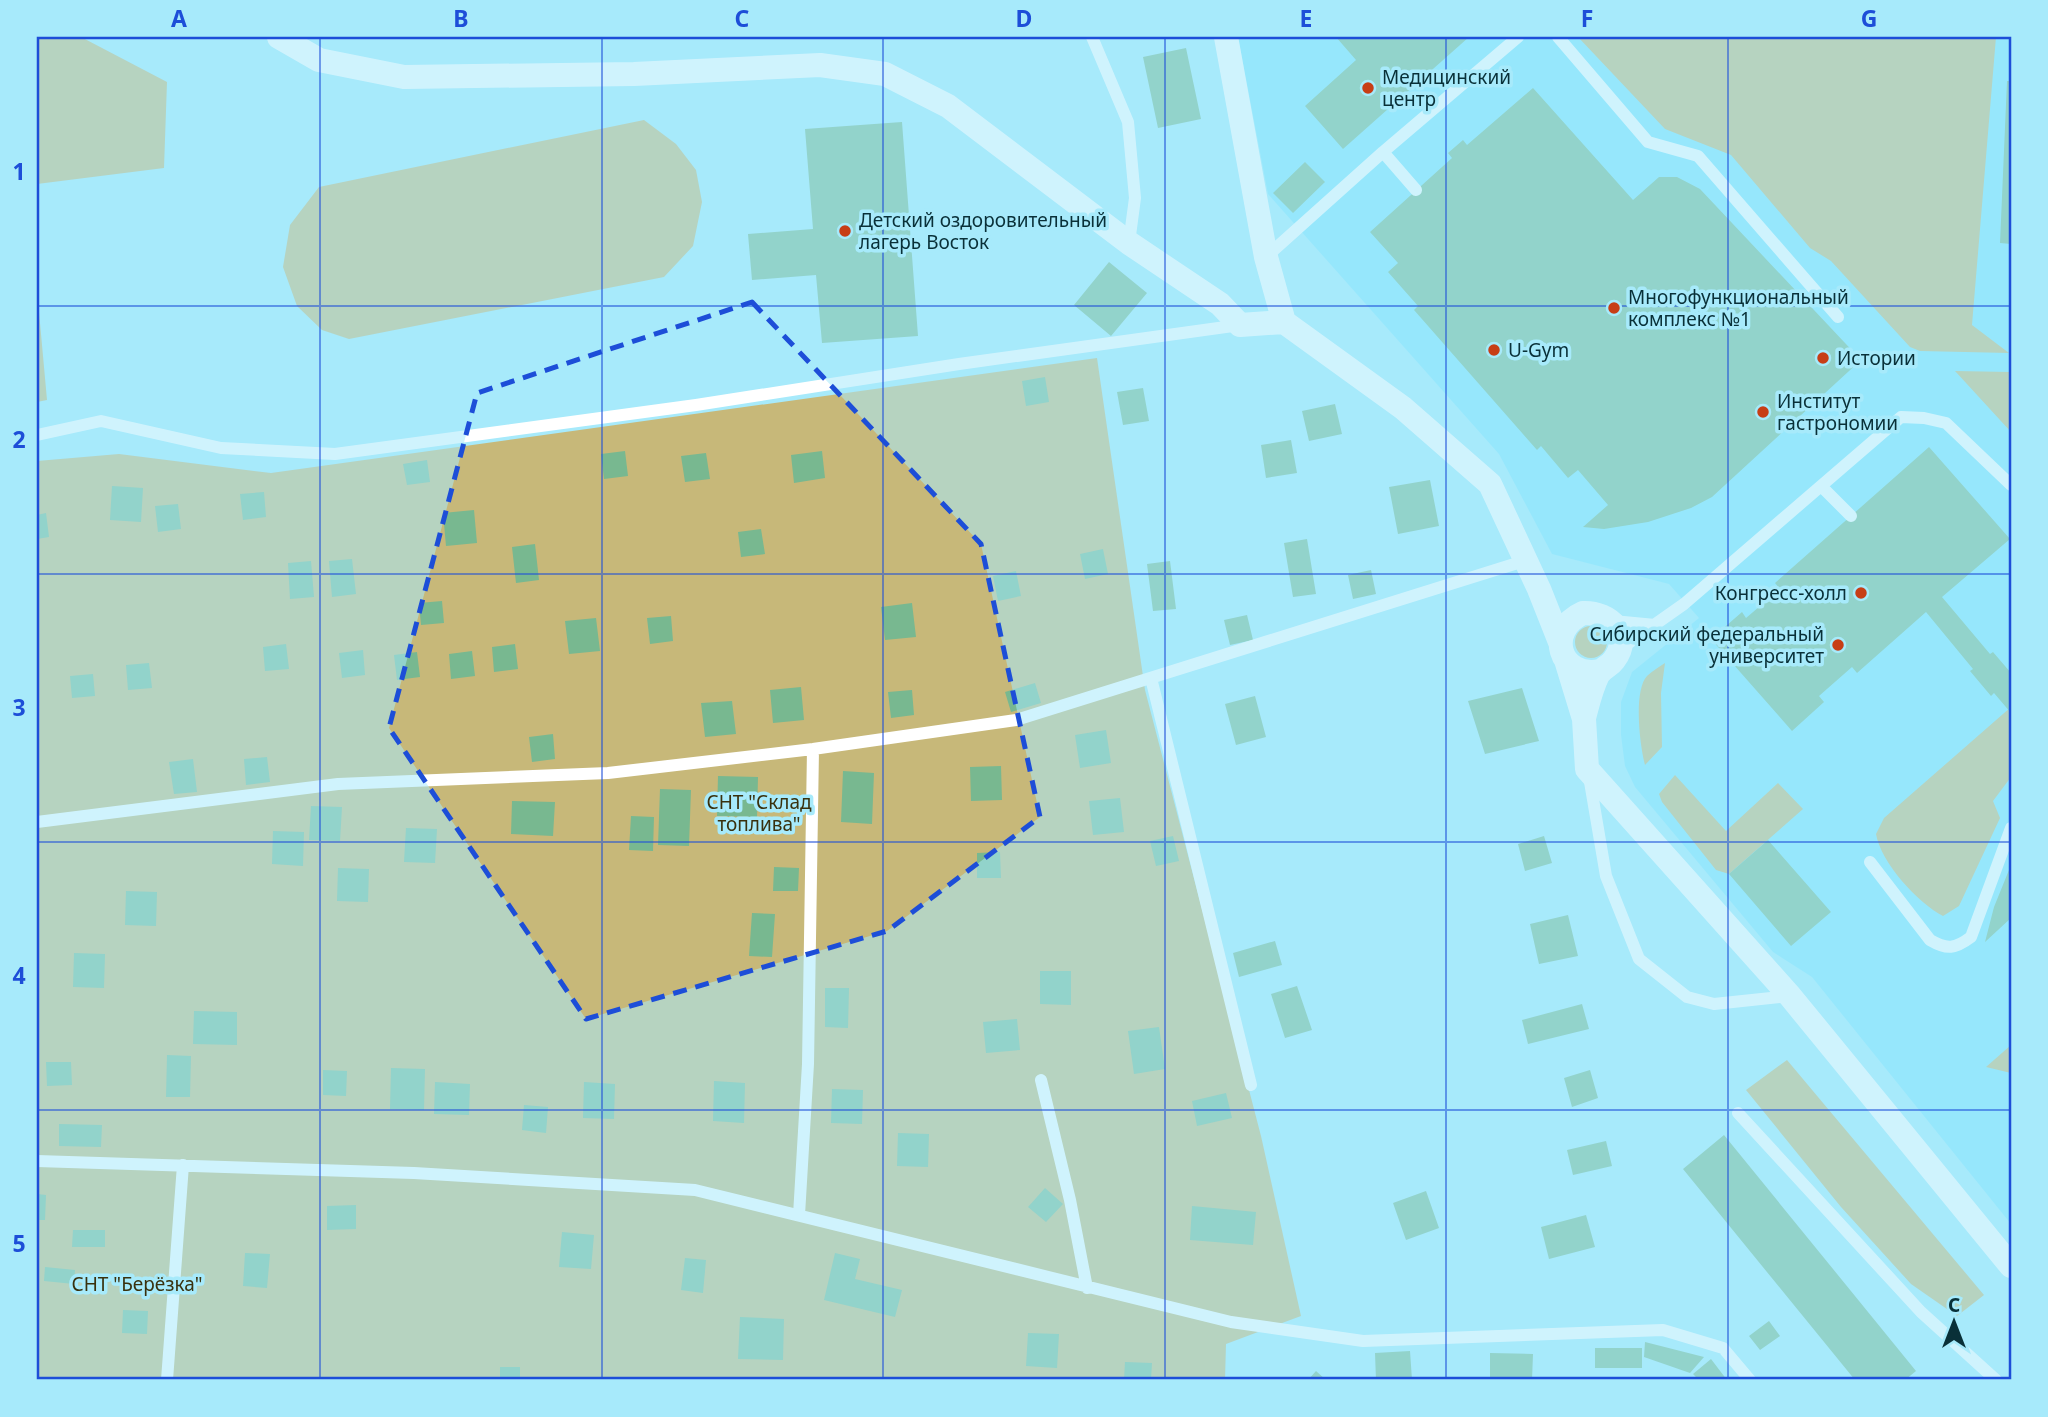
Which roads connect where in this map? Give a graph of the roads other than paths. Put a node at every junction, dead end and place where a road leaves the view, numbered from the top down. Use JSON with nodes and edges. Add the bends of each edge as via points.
{"nodes":[{"id":1,"x":279,"y":37,"type":"edge"},
{"id":2,"x":1092,"y":37,"type":"edge"},
{"id":3,"x":1226,"y":37,"type":"edge"},
{"id":4,"x":1518,"y":37,"type":"edge"},
{"id":5,"x":1558,"y":37,"type":"edge"},
{"id":6,"x":1382,"y":152,"type":"junction"},
{"id":7,"x":1416,"y":190,"type":"dead end"},
{"id":8,"x":1129,"y":243,"type":"junction"},
{"id":9,"x":1266,"y":257,"type":"junction"},
{"id":10,"x":1839,"y":317,"type":"dead end"},
{"id":11,"x":1283,"y":321,"type":"junction"},
{"id":12,"x":1240,"y":325,"type":"junction"},
{"id":13,"x":37,"y":435,"type":"edge"},
{"id":14,"x":2011,"y":485,"type":"edge"},
{"id":15,"x":1821,"y":486,"type":"junction"},
{"id":16,"x":1851,"y":516,"type":"dead end"},
{"id":17,"x":1524,"y":561,"type":"junction"},
{"id":18,"x":1539,"y":589,"type":"junction"},
{"id":19,"x":1583,"y":613,"type":"junction"},
{"id":20,"x":1612,"y":621,"type":"junction"},
{"id":21,"x":1655,"y":625,"type":"junction"},
{"id":22,"x":1620,"y":650,"type":"junction"},
{"id":23,"x":1563,"y":651,"type":"junction"},
{"id":24,"x":1600,"y":671,"type":"junction"},
{"id":25,"x":1151,"y":678,"type":"junction"},
{"id":26,"x":1584,"y":719,"type":"junction"},
{"id":27,"x":813,"y":749,"type":"junction"},
{"id":28,"x":1587,"y":769,"type":"junction"},
{"id":29,"x":37,"y":822,"type":"edge"},
{"id":30,"x":2011,"y":828,"type":"edge"},
{"id":31,"x":1870,"y":862,"type":"dead end"},
{"id":32,"x":1790,"y":996,"type":"junction"},
{"id":33,"x":1041,"y":1080,"type":"dead end"},
{"id":34,"x":1251,"y":1085,"type":"dead end"},
{"id":35,"x":1738,"y":1113,"type":"dead end"},
{"id":36,"x":37,"y":1161,"type":"edge"},
{"id":37,"x":183,"y":1165,"type":"junction"},
{"id":38,"x":799,"y":1215,"type":"junction"},
{"id":39,"x":2009,"y":1258,"type":"edge"},
{"id":40,"x":1087,"y":1288,"type":"junction"},
{"id":41,"x":167,"y":1380,"type":"edge"},
{"id":42,"x":1750,"y":1380,"type":"edge"},
{"id":43,"x":1996,"y":1380,"type":"edge"}],
"edges":[{"from":1,"to":8,"type":"street","via":[[319,60],[404,77],[634,74],[820,65],[885,74],[948,106]]},
{"from":2,"to":8,"type":"lane","via":[[1128,122],[1135,198]]},
{"from":3,"to":9,"type":"street"},
{"from":4,"to":6,"type":"lane"},
{"from":5,"to":10,"type":"lane","via":[[1648,142],[1698,156]]},
{"from":6,"to":7,"type":"lane"},
{"from":6,"to":9,"type":"lane"},
{"from":8,"to":12,"type":"street","via":[[1220,304]]},
{"from":9,"to":11,"type":"street"},
{"from":11,"to":12,"type":"street"},
{"from":11,"to":17,"type":"street","via":[[1403,408],[1490,484]]},
{"from":12,"to":13,"type":"lane","via":[[335,454],[221,448],[101,421]]},
{"from":14,"to":15,"type":"lane","via":[[1946,423],[1901,417]]},
{"from":15,"to":16,"type":"lane"},
{"from":15,"to":21,"type":"lane"},
{"from":17,"to":18,"type":"street"},
{"from":17,"to":25,"type":"lane"},
{"from":18,"to":19,"type":"street"},
{"from":18,"to":23,"type":"street"},
{"from":19,"to":20,"type":"street","via":[[1594,612]]},
{"from":19,"to":23,"type":"street","via":[[1566,624]]},
{"from":20,"to":21,"type":"lane"},
{"from":20,"to":22,"type":"street"},
{"from":21,"to":22,"type":"lane"},
{"from":22,"to":24,"type":"street"},
{"from":23,"to":24,"type":"street","via":[[1581,671]]},
{"from":23,"to":26,"type":"street"},
{"from":24,"to":26,"type":"street"},
{"from":25,"to":27,"type":"lane","via":[[1016,720]]},
{"from":25,"to":34,"type":"lane"},
{"from":26,"to":28,"type":"street"},
{"from":27,"to":29,"type":"lane","via":[[608,773],[338,784]]},
{"from":27,"to":38,"type":"lane","via":[[808,1064]]},
{"from":28,"to":32,"type":"street"},
{"from":28,"to":32,"type":"lane","via":[[1606,876],[1639,959],[1687,997],[1714,1004]]},
{"from":30,"to":31,"type":"lane","via":[[1971,937],[1957,948],[1944,948],[1930,940]]},
{"from":32,"to":39,"type":"street"},
{"from":33,"to":40,"type":"lane"},
{"from":35,"to":43,"type":"lane","via":[[1921,1312]]},
{"from":36,"to":37,"type":"lane"},
{"from":37,"to":38,"type":"lane","via":[[414,1172],[695,1189]]},
{"from":37,"to":41,"type":"lane"},
{"from":38,"to":40,"type":"lane"},
{"from":40,"to":42,"type":"lane","via":[[1231,1322],[1363,1341],[1663,1330],[1723,1348]]}]}
